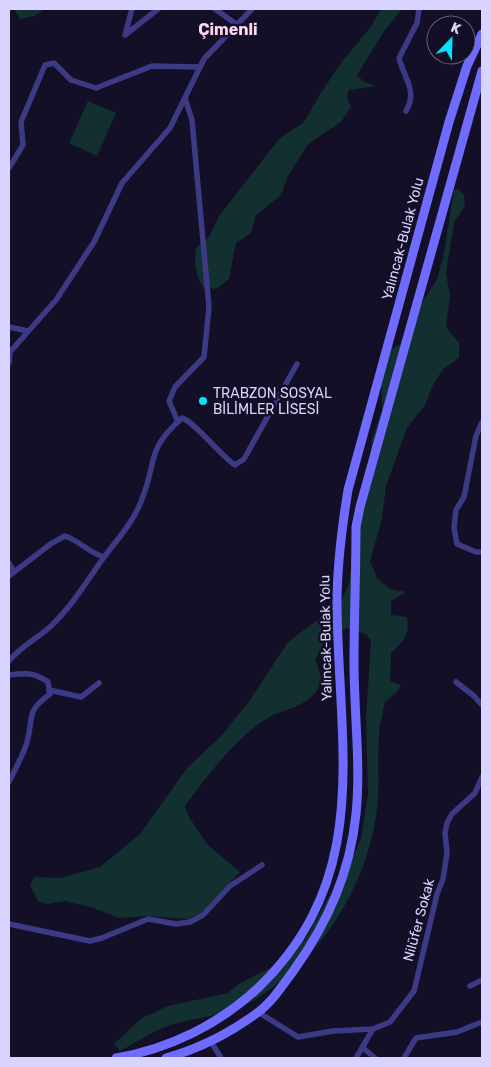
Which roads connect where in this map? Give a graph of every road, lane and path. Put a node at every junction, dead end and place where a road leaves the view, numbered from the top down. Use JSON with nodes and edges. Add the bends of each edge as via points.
{"nodes":[{"id":1,"x":132,"y":9,"type":"edge"},
{"id":2,"x":158,"y":9,"type":"edge"},
{"id":3,"x":215,"y":9,"type":"edge"},
{"id":4,"x":252,"y":9,"type":"edge"},
{"id":5,"x":419,"y":9,"type":"edge"},
{"id":6,"x":236,"y":24,"type":"junction"},
{"id":7,"x":482,"y":34,"type":"edge"},
{"id":8,"x":200,"y":67,"type":"junction"},
{"id":9,"x":482,"y":70,"type":"edge"},
{"id":10,"x":185,"y":98,"type":"junction"},
{"id":11,"x":406,"y":111,"type":"dead end"},
{"id":12,"x":9,"y":168,"type":"edge"},
{"id":13,"x":9,"y":326,"type":"edge"},
{"id":14,"x":28,"y":331,"type":"junction"},
{"id":15,"x":9,"y":363,"type":"edge"},
{"id":16,"x":297,"y":364,"type":"dead end"},
{"id":17,"x":178,"y":422,"type":"junction"},
{"id":18,"x":482,"y":422,"type":"edge"},
{"id":19,"x":482,"y":552,"type":"edge"},
{"id":20,"x":104,"y":557,"type":"junction"},
{"id":21,"x":9,"y":563,"type":"edge"},
{"id":22,"x":11,"y":574,"type":"edge"},
{"id":23,"x":9,"y":661,"type":"edge"},
{"id":24,"x":9,"y":675,"type":"edge"},
{"id":25,"x":456,"y":682,"type":"dead end"},
{"id":26,"x":99,"y":683,"type":"dead end"},
{"id":27,"x":49,"y":690,"type":"junction"},
{"id":28,"x":482,"y":705,"type":"edge"},
{"id":29,"x":482,"y":777,"type":"edge"},
{"id":30,"x":9,"y":782,"type":"edge"},
{"id":31,"x":262,"y":864,"type":"dead end"},
{"id":32,"x":9,"y":924,"type":"edge"},
{"id":33,"x":482,"y":980,"type":"edge"},
{"id":34,"x":470,"y":986,"type":"dead end"},
{"id":35,"x":258,"y":1012,"type":"junction"},
{"id":36,"x":482,"y":1022,"type":"edge"},
{"id":37,"x":373,"y":1029,"type":"junction"},
{"id":38,"x":210,"y":1040,"type":"junction"},
{"id":39,"x":363,"y":1048,"type":"junction"},
{"id":40,"x":116,"y":1058,"type":"edge"},
{"id":41,"x":166,"y":1058,"type":"edge"},
{"id":42,"x":221,"y":1058,"type":"edge"},
{"id":43,"x":356,"y":1058,"type":"edge"},
{"id":44,"x":375,"y":1058,"type":"edge"},
{"id":45,"x":404,"y":1058,"type":"edge"}],
"edges":[{"from":1,"to":2,"type":"street","via":[[126,35]]},
{"from":3,"to":6,"type":"street"},
{"from":4,"to":6,"type":"street"},
{"from":5,"to":11,"type":"street","via":[[417,23],[399,58],[412,93],[411,104]]},
{"from":6,"to":8,"type":"street"},
{"from":7,"to":40,"type":"main road","name":"Yalıncak-Bulak Yolu","via":[[467,66],[449,122],[348,490],[337,602],[342,816],[326,885],[318,907],[296,946],[276,971],[246,999],[224,1016],[185,1037]]},
{"from":8,"to":10,"type":"street"},
{"from":8,"to":12,"type":"street","via":[[152,66],[96,88],[71,80],[54,63],[45,66],[21,122],[23,145]]},
{"from":9,"to":35,"type":"main road","name":"Yalıncak-Bulak Yolu","via":[[356,527],[356,813],[350,852],[333,904],[316,939],[280,990]]},
{"from":10,"to":14,"type":"street","via":[[170,128],[122,183],[94,242],[56,300]]},
{"from":10,"to":17,"type":"street","via":[[192,120],[209,307],[204,357],[175,387],[170,401]]},
{"from":13,"to":14,"type":"street"},
{"from":14,"to":15,"type":"street","via":[[10,352]]},
{"from":16,"to":17,"type":"street","via":[[244,459],[235,465],[189,420],[182,418]]},
{"from":17,"to":20,"type":"street","via":[[164,434],[155,448],[142,500],[126,529]]},
{"from":18,"to":19,"type":"street","via":[[476,436],[464,497],[456,510],[454,528],[456,544]]},
{"from":20,"to":22,"type":"street","via":[[94,555],[84,545],[65,536]]},
{"from":20,"to":23,"type":"street","via":[[75,599],[50,627],[20,648]]},
{"from":21,"to":22,"type":"street"},
{"from":24,"to":27,"type":"street","via":[[29,672],[40,676],[48,682]]},
{"from":25,"to":28,"type":"street"},
{"from":26,"to":27,"type":"street","via":[[81,697]]},
{"from":27,"to":30,"type":"street","via":[[50,694],[38,702],[30,716],[26,743]]},
{"from":29,"to":37,"type":"street","name":"Nilüfer Sokak","via":[[475,793],[452,814],[447,824],[443,879],[414,991],[390,1022]]},
{"from":31,"to":32,"type":"street","via":[[230,886],[203,915],[190,922],[176,924],[148,919],[90,941]]},
{"from":33,"to":34,"type":"street"},
{"from":35,"to":37,"type":"street","via":[[298,1038],[333,1031]]},
{"from":35,"to":38,"type":"main road","name":"Yalıncak-Bulak Yolu"},
{"from":36,"to":45,"type":"street","via":[[457,1032],[416,1038]]},
{"from":37,"to":39,"type":"street"},
{"from":38,"to":41,"type":"main road","name":"Yalıncak-Bulak Yolu"},
{"from":38,"to":42,"type":"street"},
{"from":39,"to":43,"type":"street"},
{"from":39,"to":44,"type":"street"}]}
